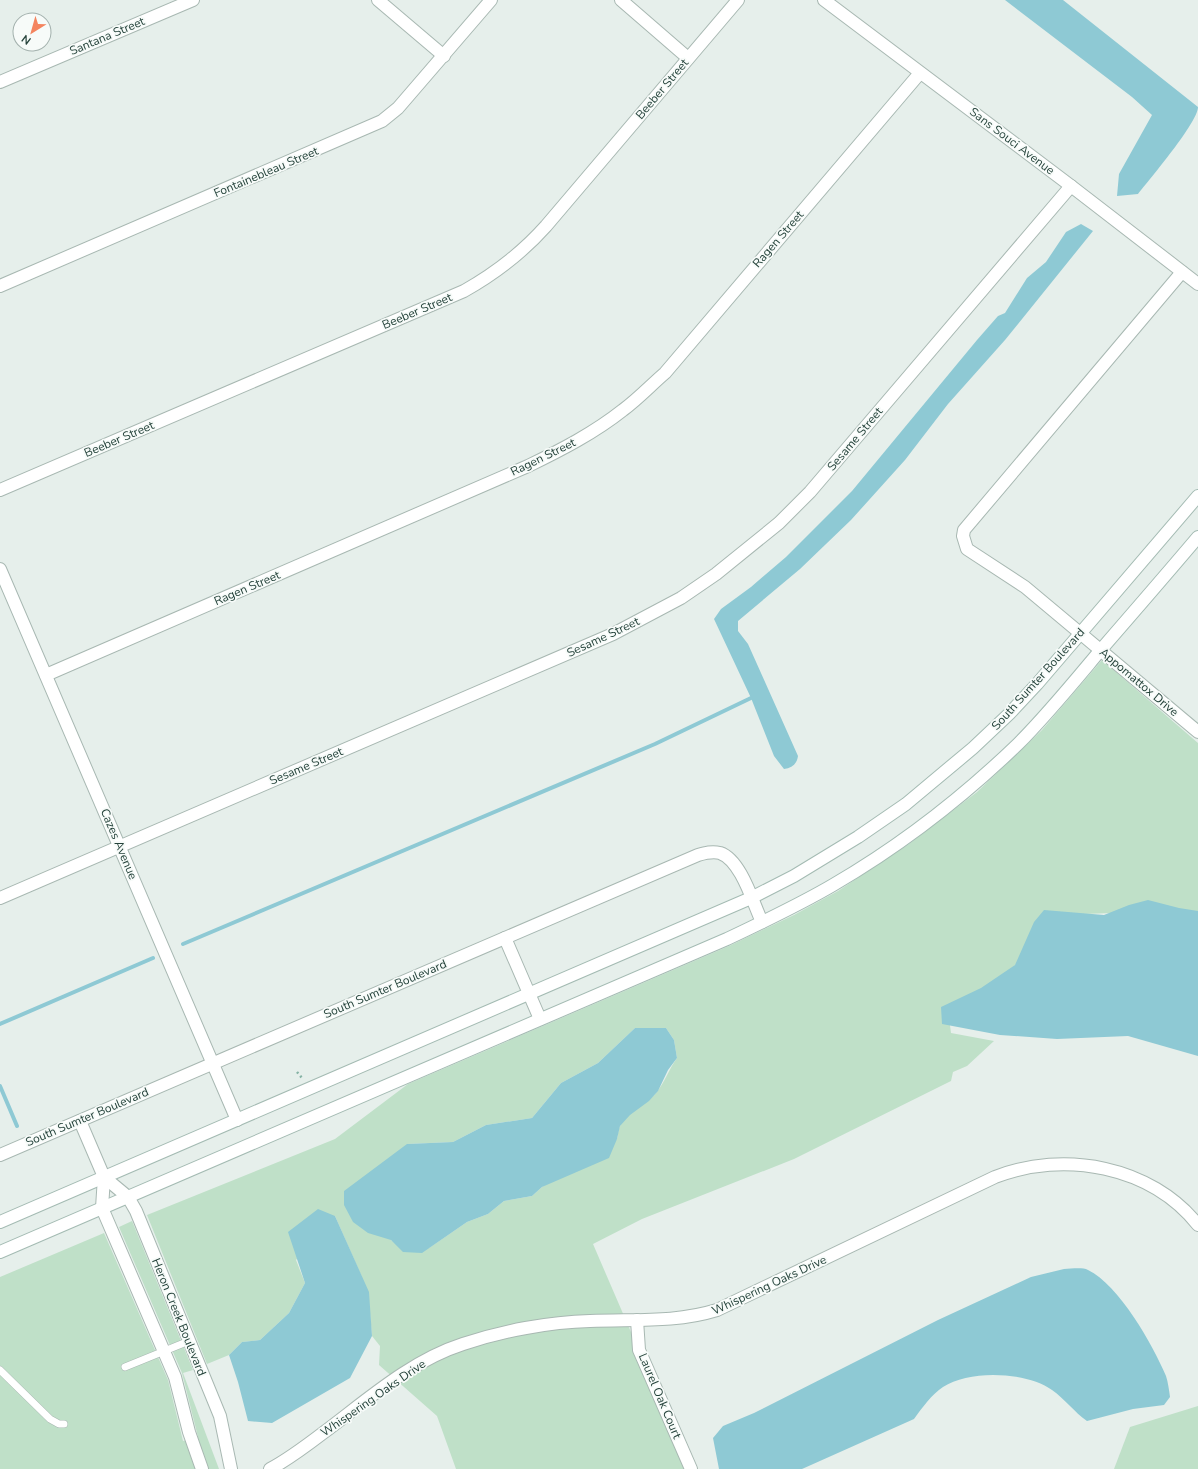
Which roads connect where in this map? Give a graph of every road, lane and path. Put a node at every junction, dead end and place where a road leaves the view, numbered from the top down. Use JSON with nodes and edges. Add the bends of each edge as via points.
{"nodes":[{"id":1,"x":193,"y":0,"type":"edge"},
{"id":2,"x":378,"y":0,"type":"edge"},
{"id":3,"x":491,"y":0,"type":"edge"},
{"id":4,"x":621,"y":0,"type":"edge"},
{"id":5,"x":738,"y":0,"type":"edge"},
{"id":6,"x":824,"y":0,"type":"edge"},
{"id":7,"x":444,"y":56,"type":"junction"},
{"id":8,"x":688,"y":58,"type":"junction"},
{"id":9,"x":920,"y":73,"type":"junction"},
{"id":10,"x":0,"y":82,"type":"edge"},
{"id":11,"x":1071,"y":186,"type":"junction"},
{"id":12,"x":1182,"y":272,"type":"junction"},
{"id":13,"x":1198,"y":284,"type":"edge"},
{"id":14,"x":0,"y":286,"type":"edge"},
{"id":15,"x":0,"y":490,"type":"edge"},
{"id":16,"x":1198,"y":496,"type":"edge"},
{"id":17,"x":1198,"y":538,"type":"edge"},
{"id":18,"x":0,"y":570,"type":"edge"},
{"id":19,"x":1080,"y":633,"type":"junction"},
{"id":20,"x":1102,"y":650,"type":"junction"},
{"id":21,"x":46,"y":675,"type":"junction"},
{"id":22,"x":1198,"y":732,"type":"edge"},
{"id":23,"x":120,"y":847,"type":"junction"},
{"id":24,"x":0,"y":898,"type":"edge"},
{"id":25,"x":751,"y":898,"type":"junction"},
{"id":26,"x":762,"y":922,"type":"junction"},
{"id":27,"x":505,"y":938,"type":"junction"},
{"id":28,"x":529,"y":994,"type":"junction"},
{"id":29,"x":540,"y":1019,"type":"junction"},
{"id":30,"x":213,"y":1063,"type":"junction"},
{"id":31,"x":237,"y":1120,"type":"junction"},
{"id":32,"x":80,"y":1121,"type":"junction"},
{"id":33,"x":0,"y":1155,"type":"edge"},
{"id":34,"x":104,"y":1177,"type":"junction"},
{"id":35,"x":128,"y":1198,"type":"junction"},
{"id":36,"x":102,"y":1208,"type":"junction"},
{"id":37,"x":0,"y":1222,"type":"edge"},
{"id":38,"x":1198,"y":1226,"type":"edge"},
{"id":39,"x":0,"y":1252,"type":"edge"},
{"id":40,"x":637,"y":1320,"type":"junction"},
{"id":41,"x":189,"y":1342,"type":"junction"},
{"id":42,"x":164,"y":1351,"type":"junction"},
{"id":43,"x":125,"y":1367,"type":"dead end"},
{"id":44,"x":0,"y":1370,"type":"edge"},
{"id":45,"x":64,"y":1424,"type":"dead end"},
{"id":46,"x":202,"y":1469,"type":"edge"},
{"id":47,"x":231,"y":1469,"type":"edge"},
{"id":48,"x":270,"y":1469,"type":"edge"},
{"id":49,"x":691,"y":1469,"type":"edge"}],
"edges":[{"from":1,"to":10,"type":"street","name":"Santana Street"},
{"from":2,"to":7,"type":"street"},
{"from":3,"to":7,"type":"street","name":"Fontainebleau Street"},
{"from":4,"to":8,"type":"street"},
{"from":5,"to":8,"type":"street","name":"Beeber Street"},
{"from":6,"to":9,"type":"street","name":"Sans Souci Avenue"},
{"from":7,"to":14,"type":"street","name":"Fontainebleau Street","via":[[398,108],[382,121]]},
{"from":8,"to":15,"type":"street","name":"Beeber Street","via":[[546,226],[514,258],[490,276],[464,291]]},
{"from":9,"to":11,"type":"street","name":"Sans Souci Avenue"},
{"from":9,"to":21,"type":"street","name":"Ragen Street","via":[[665,373],[623,410],[593,431],[528,466]]},
{"from":11,"to":12,"type":"street","name":"Sans Souci Avenue"},
{"from":11,"to":23,"type":"street","name":"Sesame Street","via":[[810,492],[773,528],[716,574],[681,598],[614,634]]},
{"from":12,"to":13,"type":"street","name":"Sans Souci Avenue"},
{"from":12,"to":19,"type":"street","name":"Appomattox Drive","via":[[964,530],[962,536],[967,548],[1025,587]]},
{"from":16,"to":19,"type":"street","name":"South Sumter Boulevard"},
{"from":17,"to":20,"type":"street"},
{"from":18,"to":21,"type":"street","name":"Cazes Avenue"},
{"from":19,"to":20,"type":"street","name":"Appomattox Drive"},
{"from":19,"to":25,"type":"street","name":"South Sumter Boulevard","via":[[1009,714],[906,804],[794,876]]},
{"from":20,"to":22,"type":"street","name":"Appomattox Drive"},
{"from":20,"to":26,"type":"street","via":[[1018,743],[972,786],[932,818],[884,853],[834,884]]},
{"from":21,"to":23,"type":"street","name":"Cazes Avenue"},
{"from":23,"to":24,"type":"street","name":"Sesame Street"},
{"from":23,"to":30,"type":"street","name":"Cazes Avenue"},
{"from":25,"to":26,"type":"street","name":"South Sumter Boulevard"},
{"from":25,"to":27,"type":"street","name":"South Sumter Boulevard","via":[[739,871],[731,861],[720,853],[706,852]]},
{"from":25,"to":28,"type":"street","name":"South Sumter Boulevard"},
{"from":26,"to":29,"type":"street"},
{"from":27,"to":28,"type":"street"},
{"from":27,"to":30,"type":"street","name":"South Sumter Boulevard"},
{"from":28,"to":29,"type":"street"},
{"from":28,"to":31,"type":"street","name":"South Sumter Boulevard"},
{"from":29,"to":35,"type":"street"},
{"from":30,"to":31,"type":"street","name":"Cazes Avenue"},
{"from":30,"to":32,"type":"street","name":"South Sumter Boulevard"},
{"from":31,"to":34,"type":"street","name":"South Sumter Boulevard"},
{"from":32,"to":33,"type":"street","name":"South Sumter Boulevard"},
{"from":32,"to":34,"type":"street","name":"Heron Creek Boulevard"},
{"from":34,"to":35,"type":"street","name":"Heron Creek Boulevard"},
{"from":34,"to":36,"type":"street","name":"Heron Creek Boulevard"},
{"from":34,"to":37,"type":"street","name":"South Sumter Boulevard"},
{"from":35,"to":36,"type":"street"},
{"from":35,"to":41,"type":"street","name":"Heron Creek Boulevard","via":[[136,1210]]},
{"from":36,"to":39,"type":"street"},
{"from":36,"to":42,"type":"street","name":"Heron Creek Boulevard"},
{"from":38,"to":40,"type":"street","name":"Whispering Oaks Drive","via":[[1173,1200],[1125,1175],[1086,1165],[1051,1164],[1025,1167],[990,1180],[732,1305],[690,1317]]},
{"from":40,"to":48,"type":"street","name":"Whispering Oaks Drive","via":[[556,1324],[476,1340],[452,1348],[414,1367],[297,1453]]},
{"from":40,"to":49,"type":"street","name":"Laurel Oak Court","via":[[642,1359]]},
{"from":41,"to":42,"type":"lane"},
{"from":41,"to":47,"type":"street","name":"Heron Creek Boulevard","via":[[220,1416]]},
{"from":42,"to":43,"type":"lane"},
{"from":42,"to":46,"type":"street","name":"Heron Creek Boulevard","via":[[175,1377],[189,1432]]},
{"from":44,"to":45,"type":"lane","via":[[50,1419]]}]}
